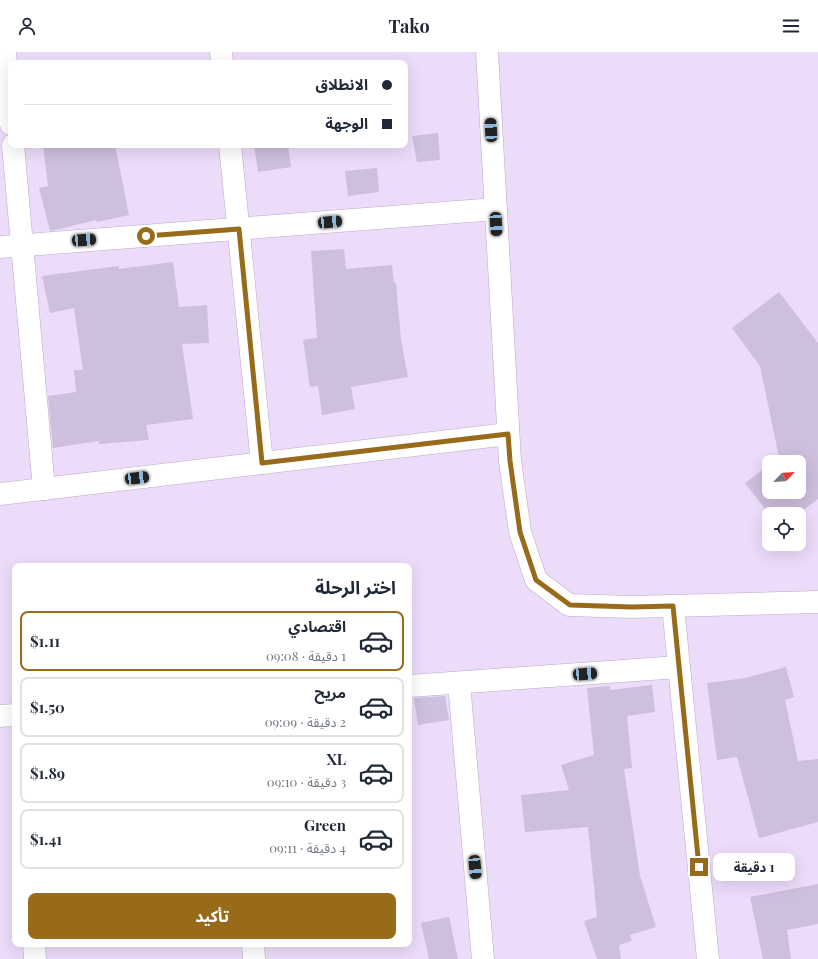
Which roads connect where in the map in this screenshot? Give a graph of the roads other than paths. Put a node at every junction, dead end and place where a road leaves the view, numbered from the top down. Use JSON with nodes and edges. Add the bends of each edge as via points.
{"nodes":[{"id":1,"x":5,"y":52,"type":"edge"},
{"id":2,"x":487,"y":52,"type":"edge"},
{"id":3,"x":8,"y":88,"type":"edge"},
{"id":4,"x":13,"y":148,"type":"edge"},
{"id":5,"x":230,"y":148,"type":"edge"},
{"id":6,"x":496,"y":209,"type":"junction"},
{"id":7,"x":239,"y":229,"type":"junction"},
{"id":8,"x":22,"y":245,"type":"junction"},
{"id":9,"x":0,"y":247,"type":"edge"},
{"id":10,"x":508,"y":434,"type":"junction"},
{"id":11,"x":262,"y":463,"type":"junction"},
{"id":12,"x":44,"y":489,"type":"junction"},
{"id":13,"x":0,"y":494,"type":"edge"},
{"id":14,"x":818,"y":602,"type":"edge"},
{"id":15,"x":673,"y":606,"type":"junction"},
{"id":16,"x":679,"y":667,"type":"junction"},
{"id":17,"x":459,"y":683,"type":"junction"},
{"id":18,"x":412,"y":686,"type":"edge"},
{"id":19,"x":12,"y":715,"type":"edge"},
{"id":20,"x":0,"y":716,"type":"edge"},
{"id":21,"x":34,"y":947,"type":"edge"},
{"id":22,"x":253,"y":947,"type":"edge"},
{"id":23,"x":35,"y":959,"type":"edge"},
{"id":24,"x":254,"y":959,"type":"edge"},
{"id":25,"x":483,"y":959,"type":"edge"},
{"id":26,"x":708,"y":959,"type":"edge"}],
"edges":[{"from":1,"to":3,"type":"street"},
{"from":2,"to":6,"type":"street"},
{"from":4,"to":8,"type":"street"},
{"from":5,"to":7,"type":"street"},
{"from":6,"to":7,"type":"street"},
{"from":6,"to":10,"type":"street"},
{"from":7,"to":8,"type":"street"},
{"from":7,"to":11,"type":"street"},
{"from":8,"to":9,"type":"street"},
{"from":8,"to":12,"type":"street"},
{"from":10,"to":11,"type":"street"},
{"from":10,"to":15,"type":"street","via":[[520,532],[536,580],[570,605]]},
{"from":11,"to":12,"type":"street"},
{"from":12,"to":13,"type":"street"},
{"from":14,"to":15,"type":"street"},
{"from":15,"to":16,"type":"street"},
{"from":16,"to":17,"type":"street"},
{"from":16,"to":26,"type":"street"},
{"from":17,"to":18,"type":"street"},
{"from":17,"to":25,"type":"street"},
{"from":19,"to":20,"type":"street"},
{"from":21,"to":23,"type":"street"},
{"from":22,"to":24,"type":"street"}]}
